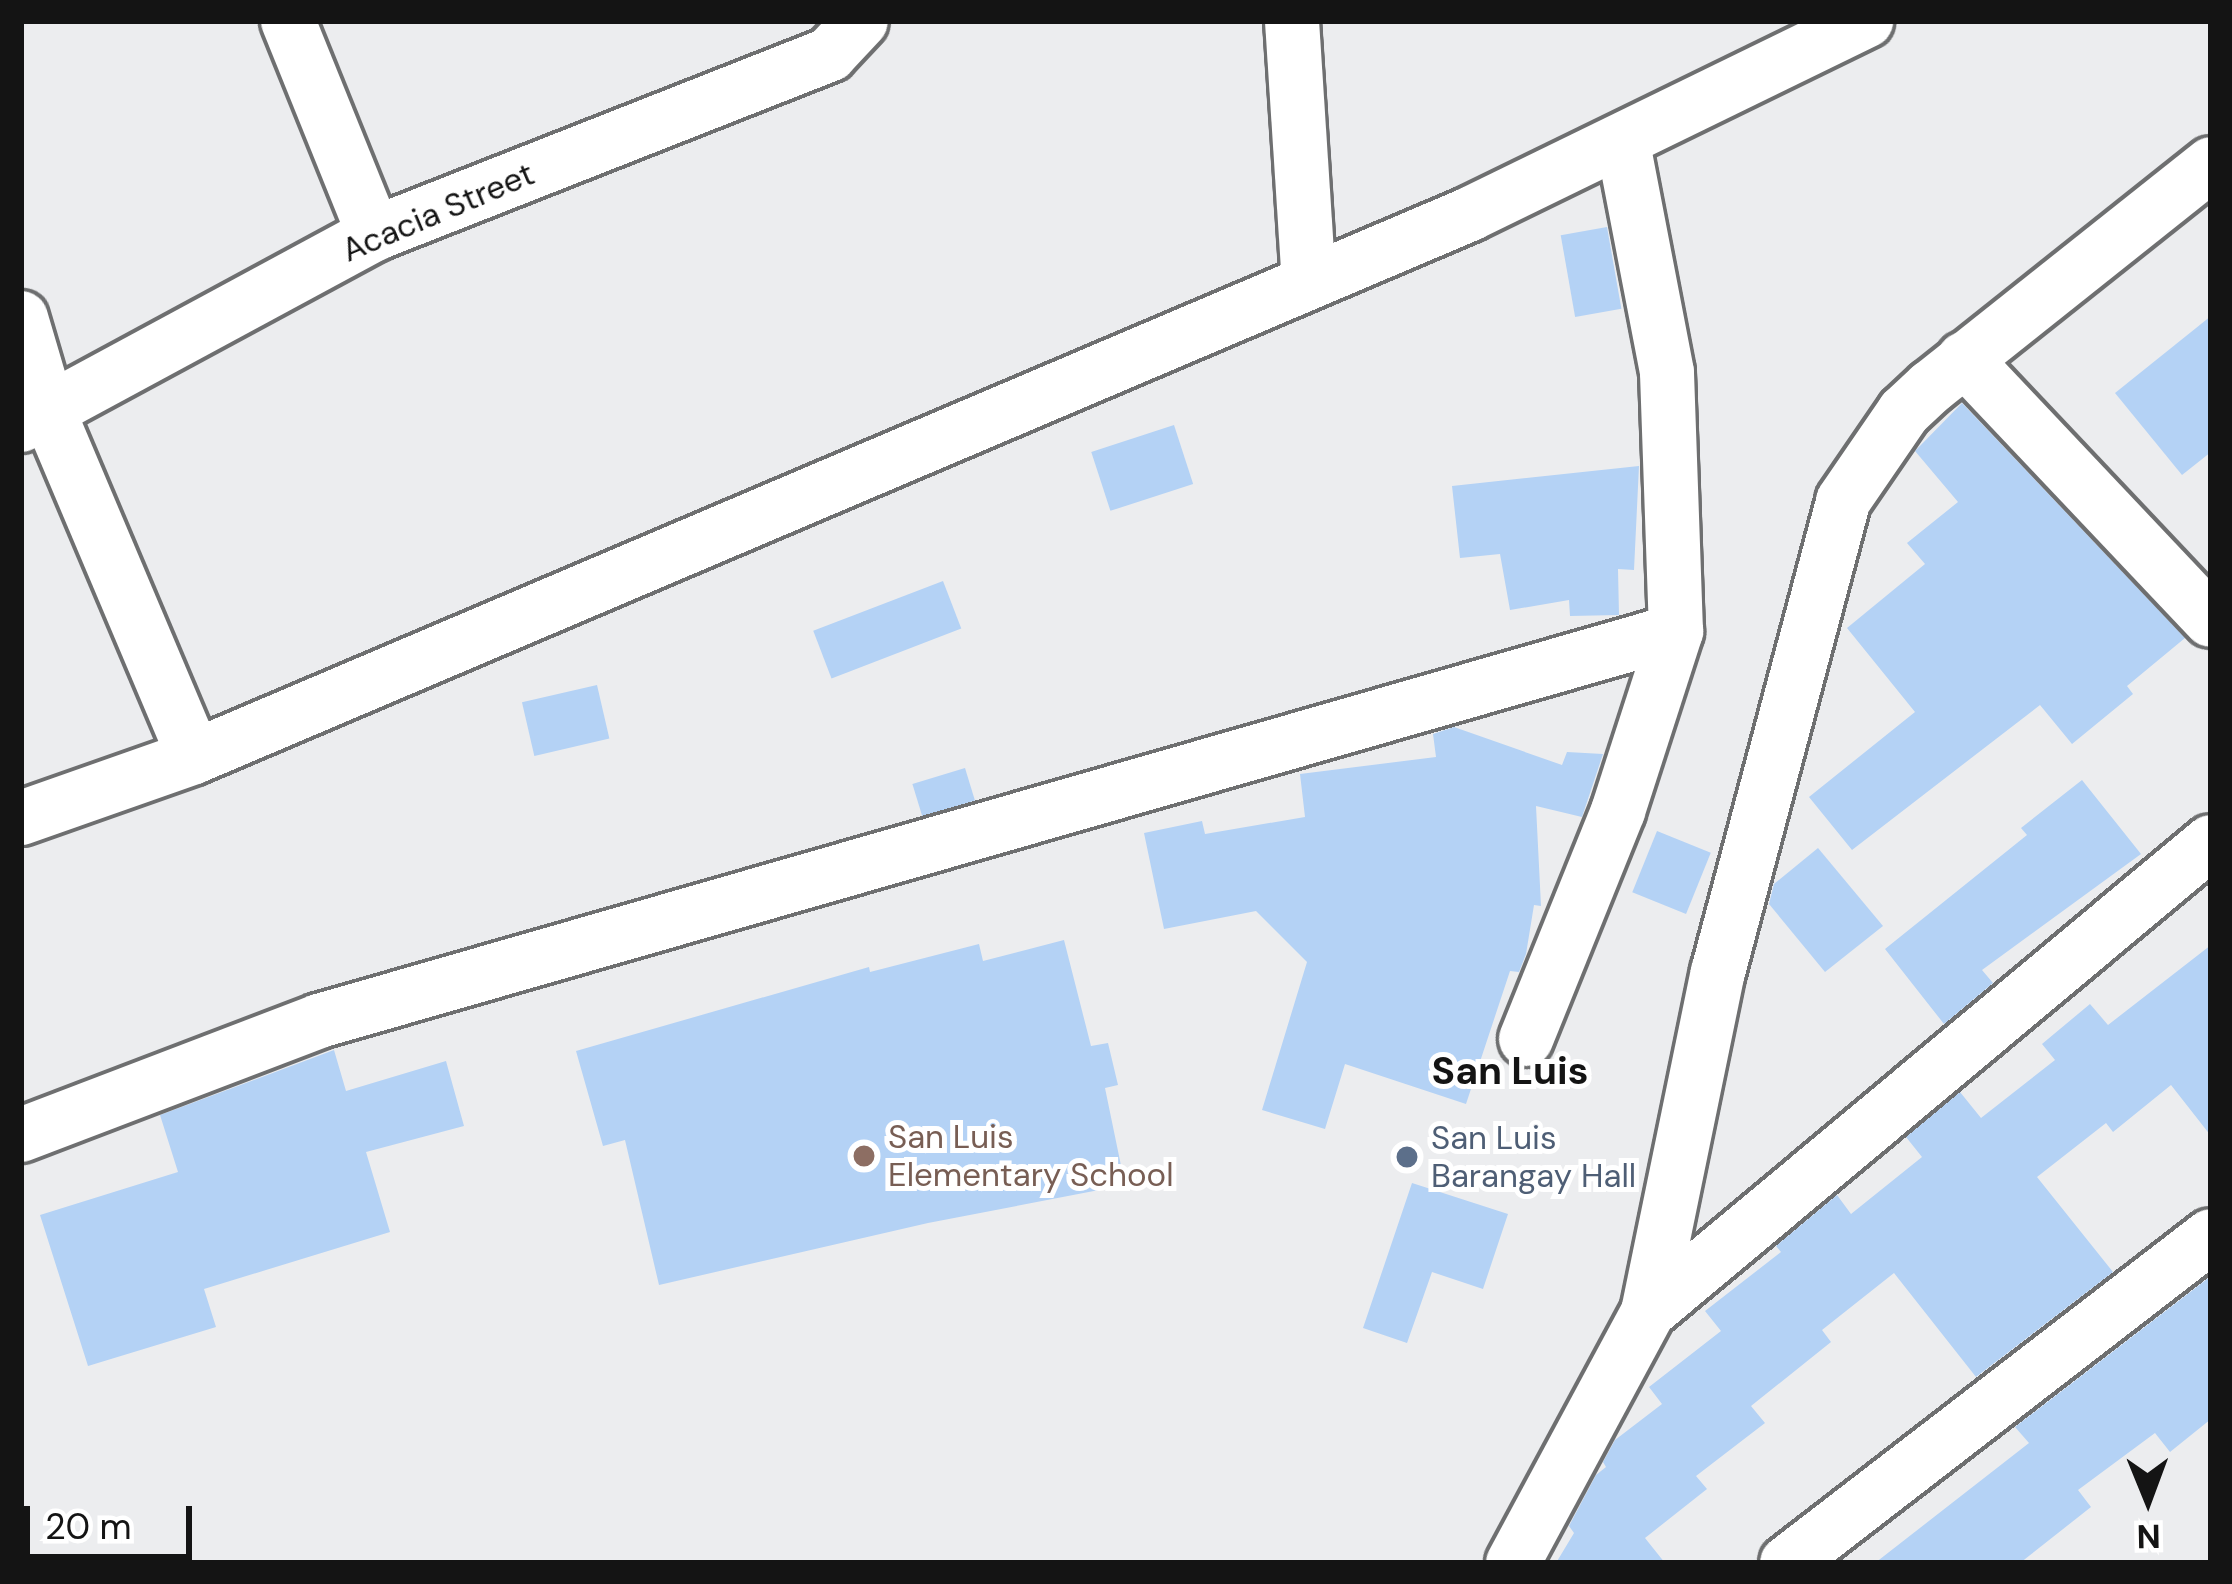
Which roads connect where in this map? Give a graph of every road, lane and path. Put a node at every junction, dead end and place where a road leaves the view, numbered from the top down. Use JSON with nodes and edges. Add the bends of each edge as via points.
{"nodes":[{"id":1,"x":287,"y":21,"type":"edge"},
{"id":2,"x":861,"y":21,"type":"edge"},
{"id":3,"x":1292,"y":21,"type":"edge"},
{"id":4,"x":1867,"y":21,"type":"edge"},
{"id":5,"x":1623,"y":143,"type":"junction"},
{"id":6,"x":2211,"y":164,"type":"edge"},
{"id":7,"x":374,"y":234,"type":"junction"},
{"id":8,"x":1309,"y":281,"type":"junction"},
{"id":9,"x":21,"y":318,"type":"edge"},
{"id":10,"x":1964,"y":359,"type":"junction"},
{"id":11,"x":35,"y":419,"type":"edge"},
{"id":12,"x":2211,"y":620,"type":"edge"},
{"id":13,"x":1676,"y":631,"type":"junction"},
{"id":14,"x":194,"y":757,"type":"junction"},
{"id":15,"x":21,"y":818,"type":"edge"},
{"id":16,"x":2211,"y":842,"type":"edge"},
{"id":17,"x":1526,"y":1039,"type":"dead end"},
{"id":18,"x":21,"y":1136,"type":"edge"},
{"id":19,"x":2211,"y":1236,"type":"edge"},
{"id":20,"x":1648,"y":1312,"type":"junction"},
{"id":21,"x":1513,"y":1563,"type":"edge"},
{"id":22,"x":1787,"y":1563,"type":"edge"}],
"edges":[{"from":1,"to":7,"type":"street"},
{"from":2,"to":7,"type":"street","name":"Acacia Street","via":[[830,53]]},
{"from":3,"to":8,"type":"street"},
{"from":4,"to":5,"type":"street"},
{"from":5,"to":8,"type":"street"},
{"from":5,"to":13,"type":"street","via":[[1667,372]]},
{"from":6,"to":10,"type":"street"},
{"from":7,"to":11,"type":"street","name":"Acacia Street"},
{"from":8,"to":14,"type":"street"},
{"from":9,"to":11,"type":"street"},
{"from":10,"to":12,"type":"street"},
{"from":10,"to":20,"type":"street","via":[[1904,412],[1843,500],[1718,972]]},
{"from":11,"to":14,"type":"street"},
{"from":13,"to":17,"type":"street","via":[[1618,812]]},
{"from":13,"to":18,"type":"street","via":[[320,1021]]},
{"from":14,"to":15,"type":"street"},
{"from":16,"to":20,"type":"street"},
{"from":19,"to":22,"type":"street"},
{"from":20,"to":21,"type":"street"}]}
